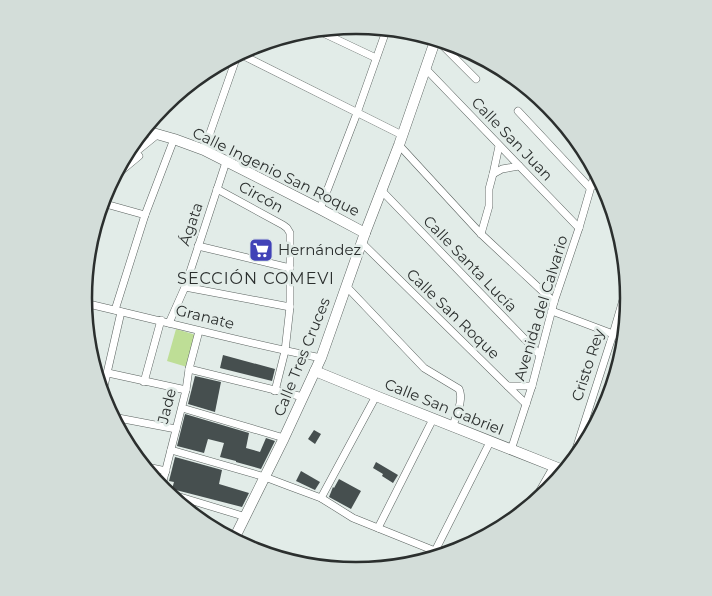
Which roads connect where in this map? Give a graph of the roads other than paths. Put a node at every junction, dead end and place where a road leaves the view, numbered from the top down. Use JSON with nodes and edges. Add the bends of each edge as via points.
{"nodes":[{"id":1,"x":328,"y":35,"type":"edge"},
{"id":2,"x":384,"y":35,"type":"edge"},
{"id":3,"x":433,"y":46,"type":"edge"},
{"id":4,"x":447,"y":50,"type":"edge"},
{"id":5,"x":245,"y":58,"type":"edge"},
{"id":6,"x":376,"y":58,"type":"junction"},
{"id":7,"x":235,"y":63,"type":"edge"},
{"id":8,"x":425,"y":68,"type":"junction"},
{"id":9,"x":476,"y":79,"type":"dead end"},
{"id":10,"x":518,"y":111,"type":"dead end"},
{"id":11,"x":357,"y":112,"type":"junction"},
{"id":12,"x":150,"y":132,"type":"edge"},
{"id":13,"x":158,"y":134,"type":"junction"},
{"id":14,"x":174,"y":139,"type":"junction"},
{"id":15,"x":400,"y":140,"type":"junction"},
{"id":16,"x":499,"y":146,"type":"junction"},
{"id":17,"x":204,"y":150,"type":"junction"},
{"id":18,"x":135,"y":153,"type":"edge"},
{"id":19,"x":139,"y":156,"type":"dead end"},
{"id":20,"x":226,"y":162,"type":"junction"},
{"id":21,"x":519,"y":166,"type":"junction"},
{"id":22,"x":127,"y":167,"type":"edge"},
{"id":23,"x":493,"y":174,"type":"junction"},
{"id":24,"x":593,"y":180,"type":"edge"},
{"id":25,"x":591,"y":186,"type":"junction"},
{"id":26,"x":596,"y":187,"type":"edge"},
{"id":27,"x":217,"y":189,"type":"junction"},
{"id":28,"x":382,"y":191,"type":"junction"},
{"id":29,"x":109,"y":206,"type":"edge"},
{"id":30,"x":320,"y":209,"type":"junction"},
{"id":31,"x":146,"y":215,"type":"junction"},
{"id":32,"x":579,"y":228,"type":"junction"},
{"id":33,"x":481,"y":234,"type":"junction"},
{"id":34,"x":363,"y":238,"type":"junction"},
{"id":35,"x":198,"y":246,"type":"junction"},
{"id":36,"x":290,"y":268,"type":"junction"},
{"id":37,"x":185,"y":287,"type":"junction"},
{"id":38,"x":347,"y":287,"type":"junction"},
{"id":39,"x":554,"y":302,"type":"junction"},
{"id":40,"x":92,"y":305,"type":"edge"},
{"id":41,"x":290,"y":307,"type":"junction"},
{"id":42,"x":620,"y":310,"type":"edge"},
{"id":43,"x":118,"y":311,"type":"junction"},
{"id":44,"x":552,"y":311,"type":"junction"},
{"id":45,"x":160,"y":320,"type":"junction"},
{"id":46,"x":169,"y":323,"type":"junction"},
{"id":47,"x":199,"y":331,"type":"junction"},
{"id":48,"x":613,"y":334,"type":"junction"},
{"id":49,"x":617,"y":336,"type":"edge"},
{"id":50,"x":285,"y":351,"type":"junction"},
{"id":51,"x":540,"y":355,"type":"junction"},
{"id":52,"x":320,"y":358,"type":"junction"},
{"id":53,"x":189,"y":369,"type":"junction"},
{"id":54,"x":315,"y":371,"type":"junction"},
{"id":55,"x":108,"y":373,"type":"junction"},
{"id":56,"x":106,"y":382,"type":"edge"},
{"id":57,"x":144,"y":382,"type":"junction"},
{"id":58,"x":508,"y":386,"type":"junction"},
{"id":59,"x":532,"y":386,"type":"junction"},
{"id":60,"x":186,"y":390,"type":"junction"},
{"id":61,"x":275,"y":391,"type":"junction"},
{"id":62,"x":376,"y":396,"type":"junction"},
{"id":63,"x":303,"y":397,"type":"junction"},
{"id":64,"x":526,"y":404,"type":"junction"},
{"id":65,"x":182,"y":408,"type":"junction"},
{"id":66,"x":121,"y":418,"type":"edge"},
{"id":67,"x":433,"y":419,"type":"junction"},
{"id":68,"x":453,"y":426,"type":"junction"},
{"id":69,"x":176,"y":429,"type":"junction"},
{"id":70,"x":284,"y":438,"type":"junction"},
{"id":71,"x":579,"y":440,"type":"edge"},
{"id":72,"x":490,"y":442,"type":"junction"},
{"id":73,"x":171,"y":450,"type":"junction"},
{"id":74,"x":512,"y":450,"type":"junction"},
{"id":75,"x":154,"y":468,"type":"edge"},
{"id":76,"x":558,"y":468,"type":"edge"},
{"id":77,"x":166,"y":471,"type":"junction"},
{"id":78,"x":265,"y":477,"type":"junction"},
{"id":79,"x":164,"y":479,"type":"edge"},
{"id":80,"x":183,"y":498,"type":"edge"},
{"id":81,"x":321,"y":498,"type":"junction"},
{"id":82,"x":246,"y":517,"type":"junction"},
{"id":83,"x":378,"y":528,"type":"junction"},
{"id":84,"x":236,"y":534,"type":"edge"},
{"id":85,"x":439,"y":549,"type":"edge"},
{"id":86,"x":432,"y":551,"type":"edge"}],
"edges":[{"from":1,"to":6,"type":"street"},
{"from":2,"to":6,"type":"street"},
{"from":3,"to":8,"type":"street","name":"Calle Tres Cruces"},
{"from":4,"to":9,"type":"street"},
{"from":5,"to":11,"type":"street"},
{"from":6,"to":11,"type":"street"},
{"from":7,"to":17,"type":"street"},
{"from":8,"to":15,"type":"street","name":"Calle Tres Cruces"},
{"from":8,"to":16,"type":"street","name":"Calle San Juan"},
{"from":10,"to":25,"type":"street"},
{"from":11,"to":15,"type":"street"},
{"from":11,"to":30,"type":"street"},
{"from":12,"to":13,"type":"street","name":"Calle Ingenio San Roque"},
{"from":13,"to":14,"type":"street","name":"Calle Ingenio San Roque"},
{"from":13,"to":18,"type":"street"},
{"from":14,"to":17,"type":"street","name":"Calle Ingenio San Roque"},
{"from":14,"to":31,"type":"street"},
{"from":15,"to":28,"type":"street","name":"Calle Tres Cruces"},
{"from":15,"to":33,"type":"street","name":"Calle Santa Lucía"},
{"from":16,"to":21,"type":"street","name":"Calle San Juan"},
{"from":16,"to":23,"type":"street"},
{"from":17,"to":20,"type":"street","name":"Calle Ingenio San Roque"},
{"from":19,"to":22,"type":"street"},
{"from":20,"to":27,"type":"street","name":"Ágata"},
{"from":20,"to":30,"type":"street","name":"Calle Ingenio San Roque"},
{"from":21,"to":23,"type":"street"},
{"from":21,"to":32,"type":"street","name":"Calle San Juan"},
{"from":23,"to":33,"type":"street"},
{"from":24,"to":25,"type":"street","name":"Avenida del Calvario"},
{"from":25,"to":26,"type":"street"},
{"from":25,"to":32,"type":"street","name":"Avenida del Calvario"},
{"from":27,"to":35,"type":"street","name":"Ágata"},
{"from":27,"to":36,"type":"street","name":"Circón","via":[[287,228]]},
{"from":28,"to":34,"type":"street","name":"Calle Tres Cruces"},
{"from":28,"to":51,"type":"street","name":"Calle Santa Lucía"},
{"from":29,"to":31,"type":"street"},
{"from":30,"to":34,"type":"street","name":"Calle Ingenio San Roque"},
{"from":31,"to":43,"type":"street"},
{"from":32,"to":39,"type":"street","name":"Avenida del Calvario"},
{"from":33,"to":39,"type":"street","name":"Calle Santa Lucía"},
{"from":34,"to":38,"type":"street","name":"Calle Tres Cruces"},
{"from":34,"to":58,"type":"street","name":"Calle San Roque"},
{"from":35,"to":36,"type":"street"},
{"from":35,"to":37,"type":"street","name":"Ágata"},
{"from":36,"to":41,"type":"street","name":"Circón"},
{"from":37,"to":41,"type":"street"},
{"from":37,"to":46,"type":"street","name":"Ágata"},
{"from":38,"to":52,"type":"street","name":"Calle Tres Cruces"},
{"from":38,"to":68,"type":"street","via":[[424,368],[459,389],[460,402]]},
{"from":39,"to":44,"type":"street","name":"Avenida del Calvario"},
{"from":40,"to":43,"type":"street","name":"Granate"},
{"from":41,"to":50,"type":"street","name":"Circón"},
{"from":42,"to":48,"type":"street","name":"Cristo Rey"},
{"from":43,"to":45,"type":"street","name":"Granate"},
{"from":43,"to":55,"type":"street"},
{"from":44,"to":48,"type":"street"},
{"from":44,"to":51,"type":"street","name":"Avenida del Calvario"},
{"from":45,"to":46,"type":"street","name":"Granate"},
{"from":45,"to":57,"type":"street"},
{"from":46,"to":47,"type":"street","name":"Granate"},
{"from":47,"to":50,"type":"street","name":"Granate"},
{"from":47,"to":53,"type":"street","name":"Jade"},
{"from":48,"to":49,"type":"street"},
{"from":48,"to":71,"type":"street","name":"Cristo Rey"},
{"from":50,"to":52,"type":"street","name":"Granate"},
{"from":50,"to":61,"type":"street","name":"Circón"},
{"from":51,"to":59,"type":"street","name":"Avenida del Calvario"},
{"from":52,"to":54,"type":"street","name":"Calle Tres Cruces"},
{"from":53,"to":60,"type":"street","name":"Jade"},
{"from":53,"to":61,"type":"street"},
{"from":54,"to":62,"type":"street","name":"Calle San Gabriel"},
{"from":54,"to":63,"type":"street","name":"Calle Tres Cruces"},
{"from":55,"to":56,"type":"street"},
{"from":55,"to":57,"type":"street"},
{"from":57,"to":60,"type":"street"},
{"from":58,"to":59,"type":"street"},
{"from":58,"to":64,"type":"street","name":"Calle San Roque"},
{"from":59,"to":64,"type":"street","name":"Avenida del Calvario"},
{"from":60,"to":65,"type":"street","name":"Jade"},
{"from":61,"to":63,"type":"street"},
{"from":62,"to":67,"type":"street","name":"Calle San Gabriel"},
{"from":62,"to":81,"type":"street"},
{"from":63,"to":70,"type":"street","name":"Calle Tres Cruces"},
{"from":64,"to":74,"type":"street","name":"Avenida del Calvario"},
{"from":65,"to":69,"type":"street","name":"Jade"},
{"from":65,"to":70,"type":"street"},
{"from":66,"to":69,"type":"street"},
{"from":67,"to":68,"type":"street","name":"Calle San Gabriel"},
{"from":67,"to":83,"type":"street"},
{"from":68,"to":72,"type":"street","name":"Calle San Gabriel"},
{"from":69,"to":73,"type":"street","name":"Jade"},
{"from":70,"to":78,"type":"street","name":"Calle Tres Cruces"},
{"from":72,"to":74,"type":"street","name":"Calle San Gabriel"},
{"from":72,"to":85,"type":"street"},
{"from":73,"to":77,"type":"street","name":"Jade"},
{"from":73,"to":78,"type":"street"},
{"from":74,"to":76,"type":"street","name":"Calle San Gabriel"},
{"from":75,"to":77,"type":"street"},
{"from":77,"to":79,"type":"street","name":"Jade"},
{"from":78,"to":81,"type":"street"},
{"from":78,"to":82,"type":"street","name":"Calle Tres Cruces"},
{"from":80,"to":82,"type":"street"},
{"from":81,"to":83,"type":"street","via":[[353,518]]},
{"from":82,"to":84,"type":"street","name":"Calle Tres Cruces"},
{"from":83,"to":86,"type":"street"}]}
